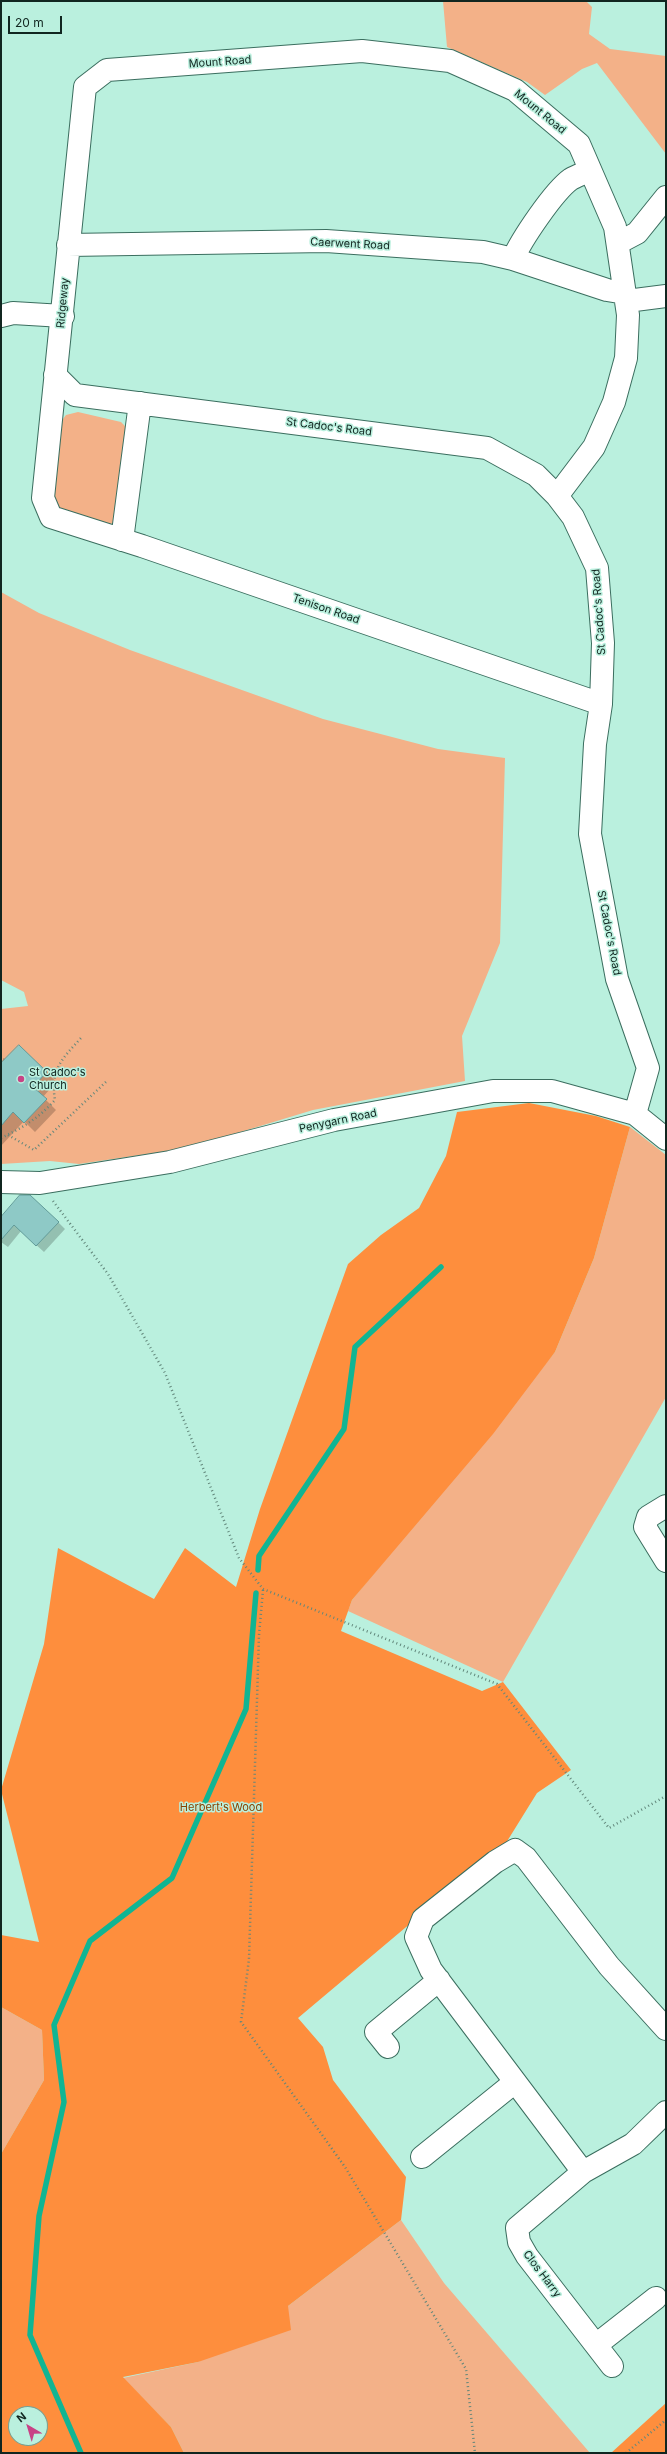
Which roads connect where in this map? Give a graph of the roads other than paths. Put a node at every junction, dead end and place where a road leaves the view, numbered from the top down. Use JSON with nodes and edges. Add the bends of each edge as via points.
{"nodes":[{"id":1,"x":85,"y":87,"type":"joint"},
{"id":2,"x":590,"y":170,"type":"junction"},
{"id":3,"x":666,"y":197,"type":"edge"},
{"id":4,"x":618,"y":243,"type":"junction"},
{"id":5,"x":68,"y":245,"type":"junction"},
{"id":6,"x":513,"y":259,"type":"junction"},
{"id":7,"x":666,"y":296,"type":"edge"},
{"id":8,"x":626,"y":297,"type":"junction"},
{"id":9,"x":1,"y":316,"type":"edge"},
{"id":10,"x":63,"y":316,"type":"junction"},
{"id":11,"x":54,"y":375,"type":"junction"},
{"id":12,"x":140,"y":403,"type":"junction"},
{"id":13,"x":557,"y":496,"type":"junction"},
{"id":14,"x":51,"y":517,"type":"joint"},
{"id":15,"x":122,"y":540,"type":"junction"},
{"id":16,"x":601,"y":704,"type":"junction"},
{"id":17,"x":635,"y":1114,"type":"junction"},
{"id":18,"x":666,"y":1139,"type":"edge"},
{"id":19,"x":1,"y":1182,"type":"edge"},
{"id":20,"x":666,"y":1506,"type":"edge"},
{"id":21,"x":666,"y":1561,"type":"edge"},
{"id":22,"x":439,"y":1980,"type":"junction"},
{"id":23,"x":666,"y":2029,"type":"edge"},
{"id":24,"x":388,"y":2047,"type":"dead end"},
{"id":25,"x":515,"y":2082,"type":"junction"},
{"id":26,"x":666,"y":2112,"type":"edge"},
{"id":27,"x":422,"y":2157,"type":"dead end"},
{"id":28,"x":583,"y":2172,"type":"junction"},
{"id":29,"x":656,"y":2298,"type":"dead end"},
{"id":30,"x":596,"y":2345,"type":"junction"},
{"id":31,"x":612,"y":2366,"type":"dead end"}],
"edges":[{"from":1,"to":2,"type":"street","name":"Mount Road","via":[[107,70],[362,51],[450,61],[515,90],[579,144]]},
{"from":1,"to":5,"type":"street","name":"Ridgeway"},
{"from":2,"to":4,"type":"street","name":"Mount Road","via":[[615,227]]},
{"from":2,"to":6,"type":"street","via":[[570,180],[557,194],[519,244]]},
{"from":3,"to":4,"type":"street","via":[[637,233]]},
{"from":4,"to":8,"type":"street","name":"Mount Road"},
{"from":5,"to":6,"type":"street","name":"Caerwent Road","via":[[326,241],[484,252]]},
{"from":5,"to":10,"type":"street","name":"Ridgeway"},
{"from":6,"to":8,"type":"street","name":"Caerwent Road"},
{"from":7,"to":8,"type":"street"},
{"from":8,"to":13,"type":"street","name":"Mount Road","via":[[626,358],[614,402],[594,447]]},
{"from":9,"to":10,"type":"street","via":[[13,313]]},
{"from":10,"to":11,"type":"street","name":"Ridgeway"},
{"from":11,"to":12,"type":"street","name":"St Cadoc's Road","via":[[74,394]]},
{"from":11,"to":14,"type":"street","name":"Ridgeway","via":[[43,498]]},
{"from":12,"to":13,"type":"street","name":"St Cadoc's Road","via":[[487,448],[536,475]]},
{"from":12,"to":15,"type":"street"},
{"from":13,"to":16,"type":"street","name":"St Cadoc's Road","via":[[573,517],[597,568],[603,643]]},
{"from":14,"to":15,"type":"street","name":"Tenison Road"},
{"from":15,"to":16,"type":"street","name":"Tenison Road"},
{"from":16,"to":17,"type":"street","name":"St Cadoc's Road","via":[[595,744],[590,834],[617,979],[648,1068]]},
{"from":17,"to":18,"type":"street","name":"Penygarn Road"},
{"from":17,"to":19,"type":"street","name":"Penygarn Road","via":[[552,1091],[493,1091],[334,1120],[170,1162],[40,1183]]},
{"from":20,"to":21,"type":"street","via":[[648,1517],[645,1527]]},
{"from":22,"to":23,"type":"street","via":[[431,1970],[416,1937],[423,1919],[495,1862],[515,1850],[526,1858],[609,1966]]},
{"from":22,"to":24,"type":"street","via":[[376,2032]]},
{"from":22,"to":25,"type":"street"},
{"from":25,"to":27,"type":"street"},
{"from":25,"to":28,"type":"street"},
{"from":26,"to":28,"type":"street","via":[[632,2144]]},
{"from":28,"to":30,"type":"street","name":"Clos Harry","via":[[517,2228],[519,2242],[527,2256]]},
{"from":29,"to":30,"type":"street"},
{"from":30,"to":31,"type":"street","name":"Clos Harry"}]}
